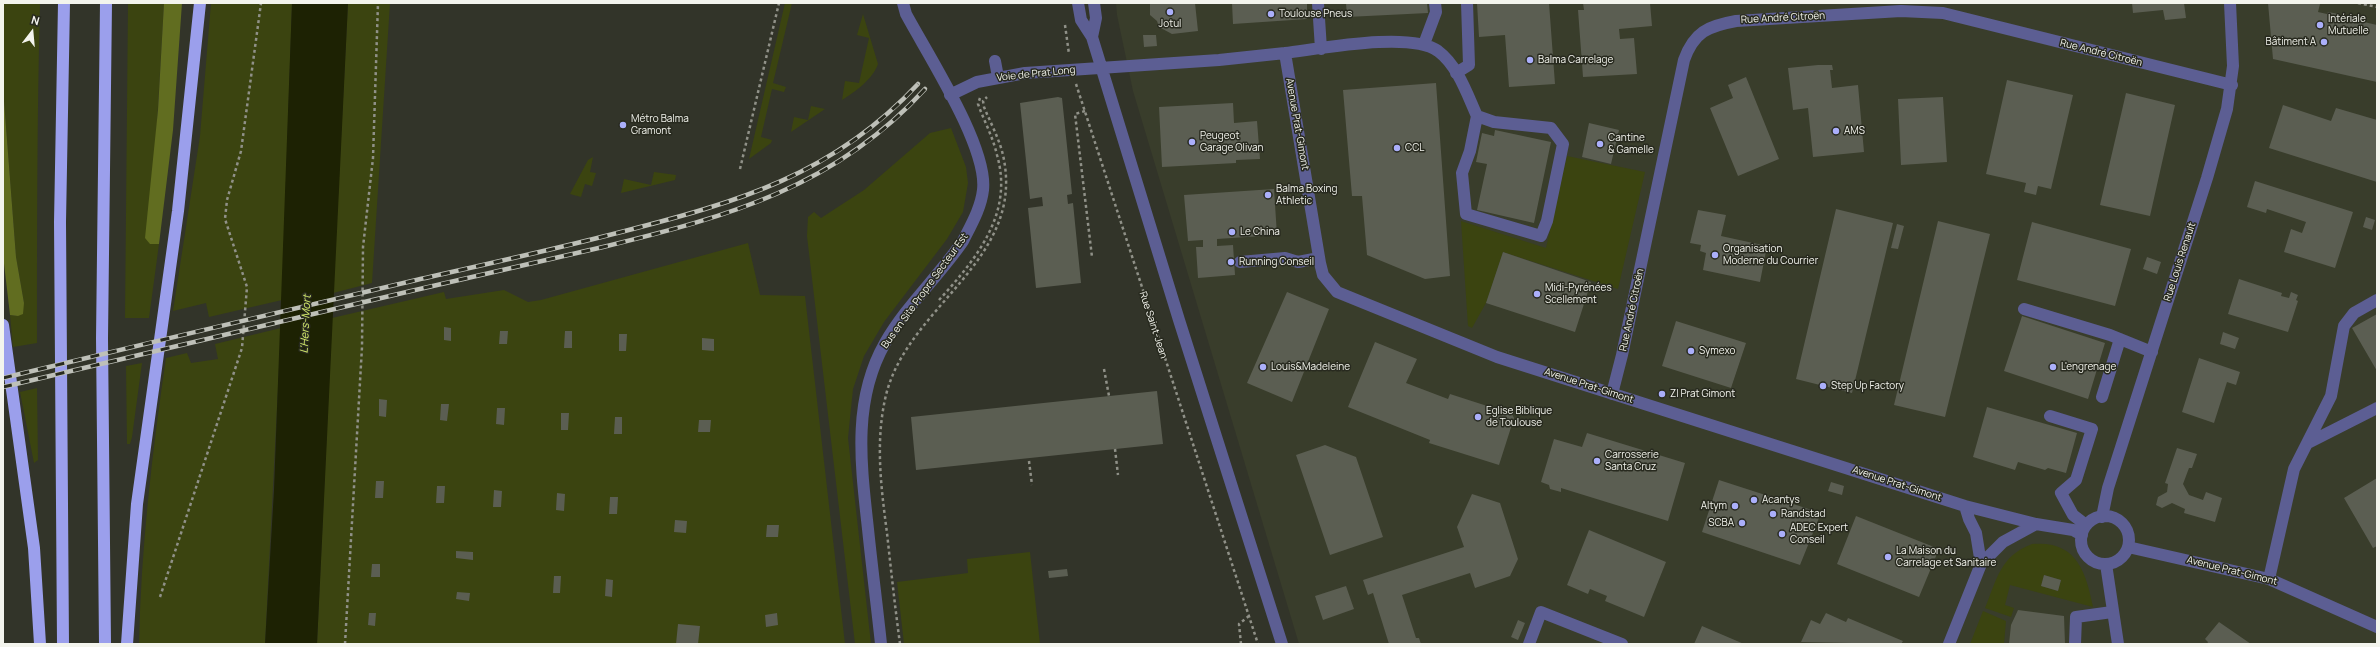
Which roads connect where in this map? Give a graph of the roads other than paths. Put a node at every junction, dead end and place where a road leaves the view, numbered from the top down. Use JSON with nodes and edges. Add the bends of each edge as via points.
{"nodes":[{"id":1,"x":64,"y":3,"type":"edge"},
{"id":2,"x":106,"y":3,"type":"edge"},
{"id":3,"x":200,"y":3,"type":"edge"},
{"id":4,"x":903,"y":3,"type":"edge"},
{"id":5,"x":1078,"y":3,"type":"edge"},
{"id":6,"x":1094,"y":3,"type":"edge"},
{"id":7,"x":1318,"y":3,"type":"edge"},
{"id":8,"x":1435,"y":3,"type":"edge"},
{"id":9,"x":1467,"y":3,"type":"edge"},
{"id":10,"x":2230,"y":3,"type":"edge"},
{"id":11,"x":1092,"y":37,"type":"junction"},
{"id":12,"x":1424,"y":44,"type":"junction"},
{"id":13,"x":1321,"y":49,"type":"junction"},
{"id":14,"x":1285,"y":53,"type":"junction"},
{"id":15,"x":995,"y":61,"type":"dead end"},
{"id":16,"x":1101,"y":67,"type":"junction"},
{"id":17,"x":1456,"y":73,"type":"junction"},
{"id":18,"x":998,"y":77,"type":"junction"},
{"id":19,"x":2232,"y":85,"type":"junction"},
{"id":20,"x":950,"y":95,"type":"junction"},
{"id":21,"x":1477,"y":116,"type":"junction"},
{"id":22,"x":1319,"y":258,"type":"junction"},
{"id":23,"x":1240,"y":262,"type":"dead end"},
{"id":24,"x":2377,"y":300,"type":"edge"},
{"id":25,"x":2024,"y":309,"type":"dead end"},
{"id":26,"x":3,"y":325,"type":"edge"},
{"id":27,"x":2120,"y":339,"type":"junction"},
{"id":28,"x":2152,"y":352,"type":"junction"},
{"id":29,"x":1612,"y":394,"type":"junction"},
{"id":30,"x":2102,"y":397,"type":"dead end"},
{"id":31,"x":2377,"y":408,"type":"edge"},
{"id":32,"x":2050,"y":416,"type":"dead end"},
{"id":33,"x":2308,"y":442,"type":"junction"},
{"id":34,"x":1965,"y":506,"type":"junction"},
{"id":35,"x":2102,"y":517,"type":"junction"},
{"id":36,"x":2036,"y":524,"type":"junction"},
{"id":37,"x":2084,"y":530,"type":"junction"},
{"id":38,"x":2128,"y":546,"type":"junction"},
{"id":39,"x":1981,"y":564,"type":"junction"},
{"id":40,"x":2106,"y":564,"type":"junction"},
{"id":41,"x":2269,"y":579,"type":"junction"},
{"id":42,"x":2112,"y":612,"type":"junction"},
{"id":43,"x":2377,"y":628,"type":"edge"},
{"id":44,"x":40,"y":644,"type":"edge"},
{"id":45,"x":63,"y":644,"type":"edge"},
{"id":46,"x":105,"y":644,"type":"edge"},
{"id":47,"x":127,"y":644,"type":"edge"},
{"id":48,"x":881,"y":644,"type":"edge"},
{"id":49,"x":1282,"y":644,"type":"edge"},
{"id":50,"x":1529,"y":644,"type":"edge"},
{"id":51,"x":1622,"y":644,"type":"edge"},
{"id":52,"x":1949,"y":644,"type":"edge"},
{"id":53,"x":2075,"y":644,"type":"edge"},
{"id":54,"x":2118,"y":644,"type":"edge"}],
"edges":[{"from":1,"to":45,"type":"highway","via":[[60,222]]},
{"from":2,"to":46,"type":"highway","via":[[102,330]]},
{"from":3,"to":47,"type":"highway","via":[[178,211],[137,504]]},
{"from":4,"to":20,"type":"street","name":"Bus en Site Propre Secteur Est","via":[[906,14]]},
{"from":5,"to":11,"type":"street","via":[[1081,20]]},
{"from":6,"to":11,"type":"street","via":[[1096,18]]},
{"from":7,"to":13,"type":"street"},
{"from":8,"to":12,"type":"street","via":[[1436,12]]},
{"from":9,"to":17,"type":"street","via":[[1469,65]]},
{"from":10,"to":19,"type":"street","name":"Rue Louis Renault"},
{"from":11,"to":16,"type":"street"},
{"from":12,"to":13,"type":"street","via":[[1407,42]]},
{"from":12,"to":17,"type":"street","via":[[1437,51]]},
{"from":13,"to":14,"type":"street"},
{"from":14,"to":16,"type":"street","via":[[1220,60]]},
{"from":14,"to":22,"type":"street","name":"Avenue Prat-Gimont"},
{"from":15,"to":18,"type":"street"},
{"from":16,"to":18,"type":"street","name":"Voie de Prat Long"},
{"from":16,"to":49,"type":"street"},
{"from":17,"to":21,"type":"street"},
{"from":18,"to":20,"type":"street","name":"Voie de Prat Long","via":[[977,82]]},
{"from":19,"to":28,"type":"street","name":"Rue Louis Renault","via":[[2218,144]]},
{"from":19,"to":29,"type":"street","name":"Rue André Citroën","via":[[1942,13],[1901,11],[1716,24],[1692,41],[1684,60]]},
{"from":20,"to":48,"type":"street","name":"Bus en Site Propre Secteur Est","via":[[966,124],[980,161],[983,190],[980,204],[956,251],[886,342],[869,382],[862,415],[862,474]]},
{"from":21,"to":21,"type":"street","via":[[1494,122],[1551,128],[1563,144],[1547,221],[1541,236],[1466,214],[1462,174]]},
{"from":22,"to":23,"type":"street","via":[[1298,262],[1285,258]]},
{"from":22,"to":29,"type":"street","name":"Avenue Prat-Gimont","via":[[1323,276],[1337,292],[1497,356]]},
{"from":24,"to":33,"type":"street","via":[[2354,313],[2344,326],[2331,396]]},
{"from":25,"to":27,"type":"street"},
{"from":26,"to":44,"type":"highway","via":[[34,548]]},
{"from":27,"to":28,"type":"street"},
{"from":27,"to":30,"type":"street"},
{"from":28,"to":35,"type":"street","name":"Rue Louis Renault","via":[[2108,488]]},
{"from":29,"to":34,"type":"street","name":"Avenue Prat-Gimont"},
{"from":31,"to":33,"type":"street"},
{"from":32,"to":37,"type":"street","via":[[2092,429],[2076,480],[2062,492],[2073,515]]},
{"from":33,"to":41,"type":"street","via":[[2294,469]]},
{"from":34,"to":36,"type":"street","name":"Avenue Prat-Gimont"},
{"from":34,"to":39,"type":"street","via":[[1976,533]]},
{"from":35,"to":37,"type":"street","via":[[2096,518]]},
{"from":35,"to":38,"type":"street","via":[[2110,517],[2123,525],[2129,539]]},
{"from":36,"to":37,"type":"street","name":"Avenue Prat-Gimont"},
{"from":36,"to":39,"type":"street","via":[[2003,542]]},
{"from":37,"to":40,"type":"street","via":[[2082,547],[2089,557]]},
{"from":38,"to":40,"type":"street","via":[[2120,559]]},
{"from":38,"to":41,"type":"street","name":"Avenue Prat-Gimont"},
{"from":39,"to":52,"type":"street"},
{"from":40,"to":42,"type":"street"},
{"from":41,"to":43,"type":"street","name":"Avenue Prat-Gimont"},
{"from":42,"to":53,"type":"street","via":[[2076,617]]},
{"from":42,"to":54,"type":"street"},
{"from":50,"to":51,"type":"street","via":[[1541,612]]}]}
